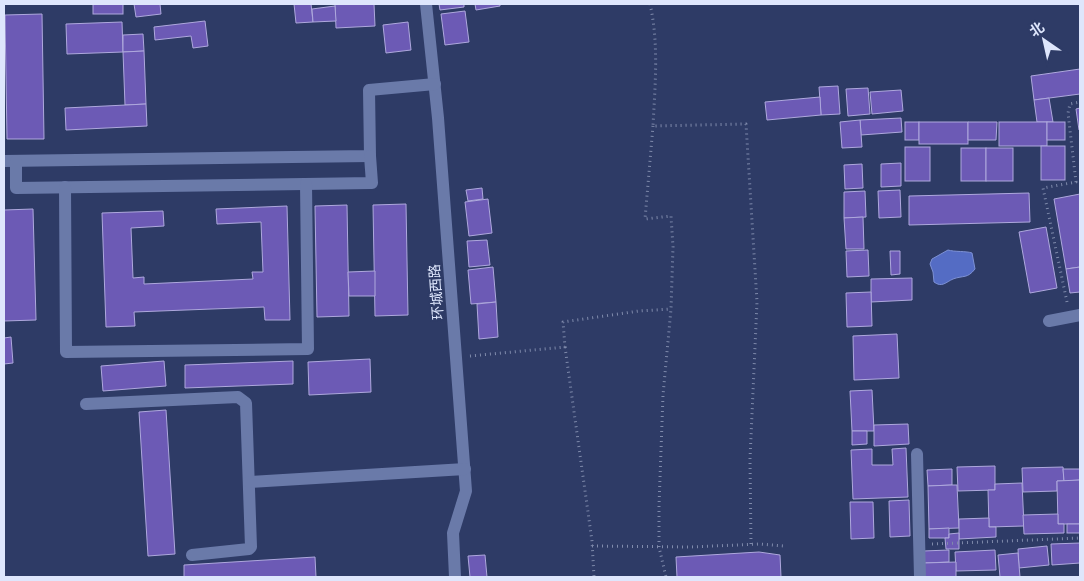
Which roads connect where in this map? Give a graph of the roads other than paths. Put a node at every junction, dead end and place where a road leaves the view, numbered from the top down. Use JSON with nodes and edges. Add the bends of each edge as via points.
{"nodes":[{"id":1,"x":426,"y":4,"type":"edge"},
{"id":2,"x":435,"y":84,"type":"junction"},
{"id":3,"x":370,"y":156,"type":"junction"},
{"id":4,"x":10,"y":161,"type":"edge"},
{"id":5,"x":306,"y":184,"type":"junction"},
{"id":6,"x":65,"y":187,"type":"junction"},
{"id":7,"x":1076,"y":316,"type":"edge"},
{"id":8,"x":1049,"y":321,"type":"dead end"},
{"id":9,"x":86,"y":404,"type":"dead end"},
{"id":10,"x":917,"y":454,"type":"dead end"},
{"id":11,"x":465,"y":469,"type":"junction"},
{"id":12,"x":249,"y":482,"type":"junction"},
{"id":13,"x":192,"y":554,"type":"dead end"},
{"id":14,"x":455,"y":577,"type":"edge"},
{"id":15,"x":920,"y":577,"type":"edge"}],
"edges":[{"from":1,"to":2,"type":"street","name":"环城西路"},
{"from":2,"to":3,"type":"street","via":[[369,90]]},
{"from":2,"to":11,"type":"street","name":"环城西路"},
{"from":3,"to":4,"type":"street"},
{"from":3,"to":5,"type":"street","via":[[372,183]]},
{"from":4,"to":6,"type":"street","via":[[16,188]]},
{"from":5,"to":6,"type":"street"},
{"from":5,"to":6,"type":"street","via":[[308,348],[230,350],[66,352]]},
{"from":7,"to":8,"type":"street"},
{"from":9,"to":12,"type":"street","via":[[238,397],[246,403]]},
{"from":10,"to":15,"type":"street"},
{"from":11,"to":12,"type":"street"},
{"from":11,"to":14,"type":"street","name":"环城西路","via":[[466,491],[453,533]]},
{"from":12,"to":13,"type":"street","via":[[251,547]]}]}
